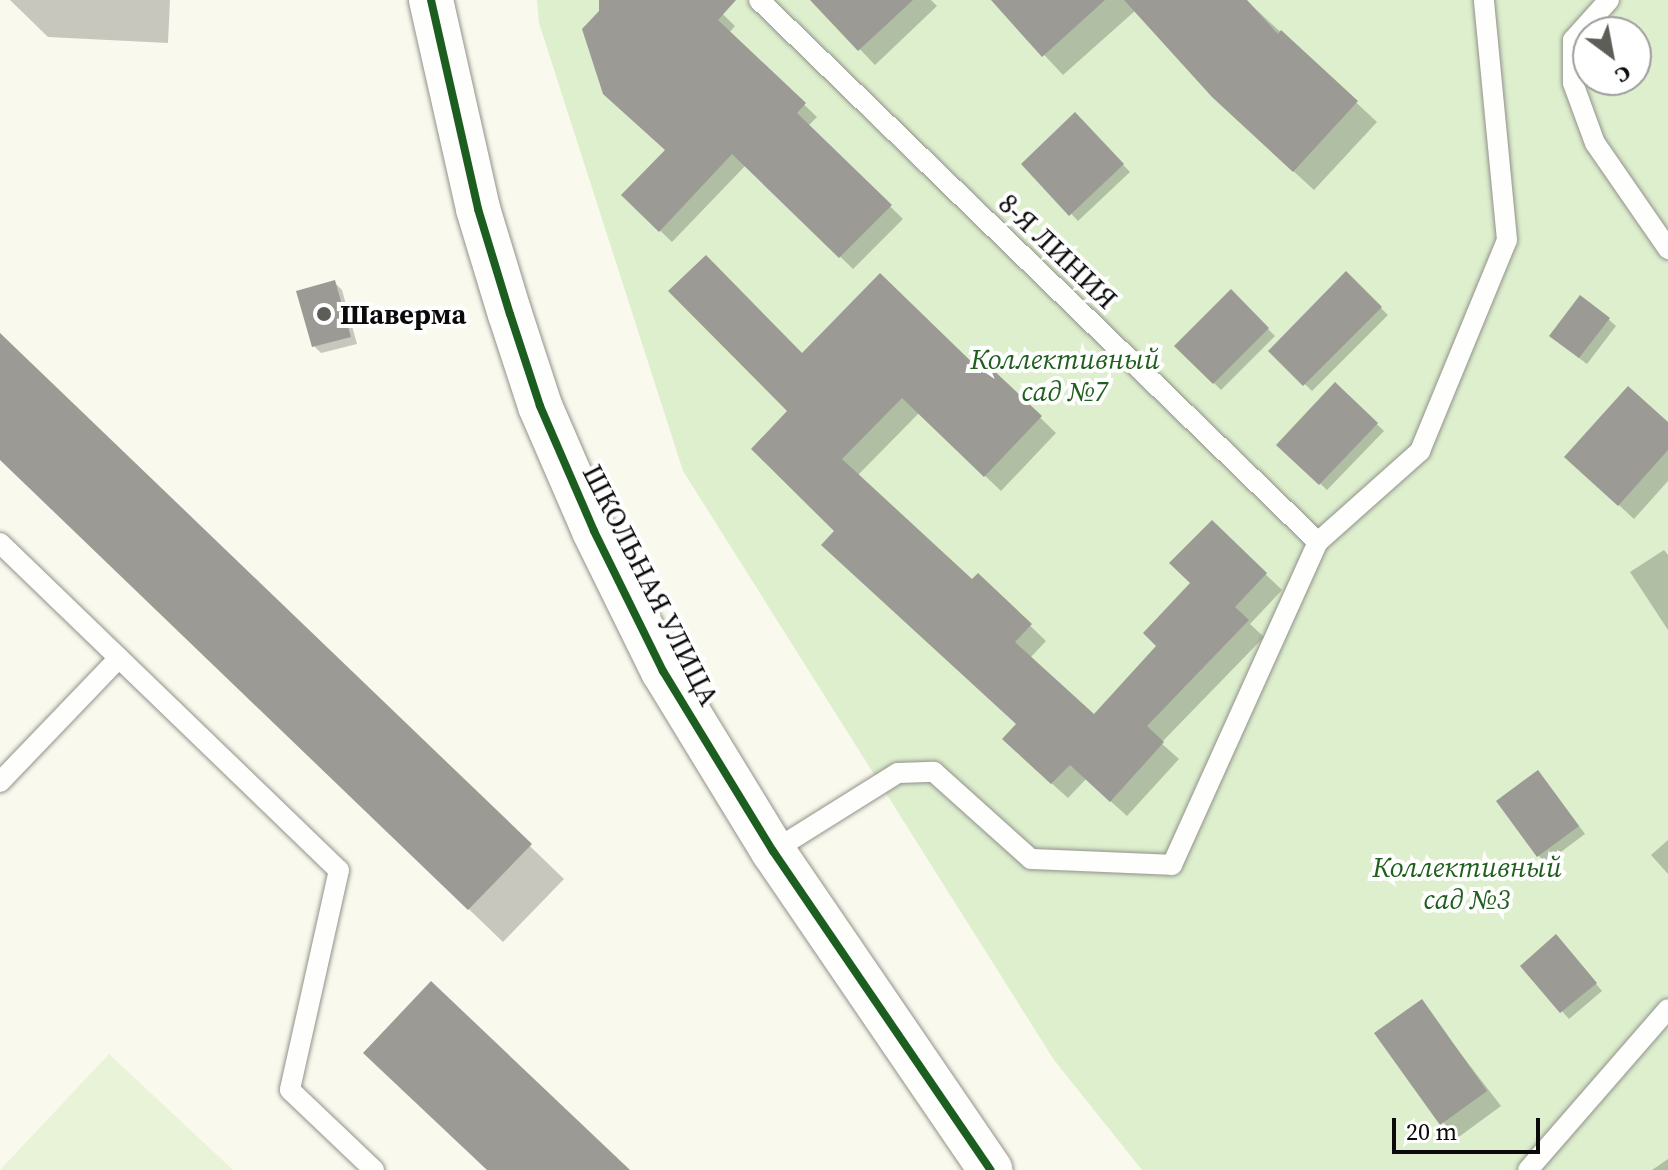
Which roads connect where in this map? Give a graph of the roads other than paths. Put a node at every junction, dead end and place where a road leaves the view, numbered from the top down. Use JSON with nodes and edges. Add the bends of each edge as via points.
{"nodes":[{"id":1,"x":431,"y":0,"type":"edge"},
{"id":2,"x":759,"y":0,"type":"edge"},
{"id":3,"x":1484,"y":0,"type":"edge"},
{"id":4,"x":1609,"y":0,"type":"edge"},
{"id":5,"x":1668,"y":249,"type":"edge"},
{"id":6,"x":1318,"y":542,"type":"junction"},
{"id":7,"x":0,"y":543,"type":"edge"},
{"id":8,"x":119,"y":658,"type":"junction"},
{"id":9,"x":0,"y":782,"type":"edge"},
{"id":10,"x":773,"y":851,"type":"junction"},
{"id":11,"x":1668,"y":1009,"type":"edge"},
{"id":12,"x":374,"y":1170,"type":"edge"},
{"id":13,"x":991,"y":1170,"type":"edge"},
{"id":14,"x":1528,"y":1170,"type":"edge"}],
"edges":[{"from":1,"to":10,"type":"street","name":"ШКОЛЬНАЯ УЛИЦА","via":[[478,209],[540,406],[663,671]]},
{"from":2,"to":6,"type":"lane","name":"8-Я ЛИНИЯ"},
{"from":3,"to":6,"type":"lane","via":[[1507,240],[1420,451]]},
{"from":4,"to":5,"type":"lane","via":[[1573,40],[1573,83],[1595,143]]},
{"from":6,"to":10,"type":"lane","via":[[1172,865],[1031,859],[934,772],[898,773]]},
{"from":7,"to":8,"type":"lane"},
{"from":8,"to":9,"type":"lane"},
{"from":8,"to":12,"type":"lane","via":[[339,870],[290,1090]]},
{"from":10,"to":13,"type":"street","name":"ШКОЛЬНАЯ УЛИЦА"},
{"from":11,"to":14,"type":"lane"}]}
